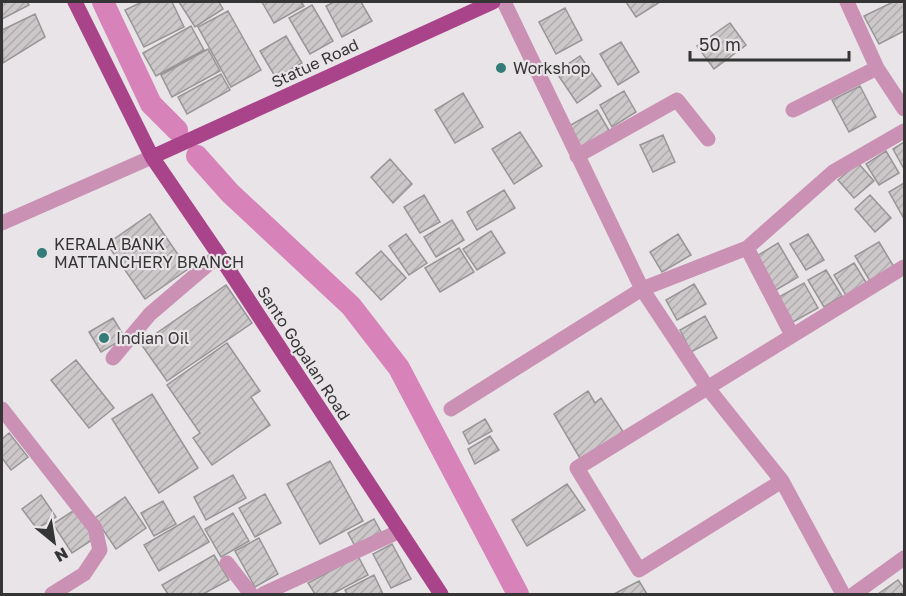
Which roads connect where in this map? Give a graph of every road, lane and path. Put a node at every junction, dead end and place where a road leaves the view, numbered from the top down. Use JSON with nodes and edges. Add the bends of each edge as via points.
{"nodes":[{"id":1,"x":75,"y":2,"type":"edge"},
{"id":2,"x":494,"y":2,"type":"edge"},
{"id":3,"x":504,"y":2,"type":"edge"},
{"id":4,"x":847,"y":2,"type":"edge"},
{"id":5,"x":877,"y":68,"type":"junction"},
{"id":6,"x":904,"y":109,"type":"edge"},
{"id":7,"x":793,"y":110,"type":"dead end"},
{"id":8,"x":904,"y":131,"type":"edge"},
{"id":9,"x":708,"y":139,"type":"dead end"},
{"id":10,"x":577,"y":156,"type":"junction"},
{"id":11,"x":152,"y":157,"type":"junction"},
{"id":12,"x":2,"y":223,"type":"edge"},
{"id":13,"x":747,"y":248,"type":"junction"},
{"id":14,"x":219,"y":255,"type":"junction"},
{"id":15,"x":904,"y":267,"type":"edge"},
{"id":16,"x":642,"y":289,"type":"junction"},
{"id":17,"x":792,"y":335,"type":"junction"},
{"id":18,"x":113,"y":358,"type":"dead end"},
{"id":19,"x":707,"y":387,"type":"junction"},
{"id":20,"x":451,"y":409,"type":"dead end"},
{"id":21,"x":2,"y":411,"type":"edge"},
{"id":22,"x":782,"y":482,"type":"junction"},
{"id":23,"x":400,"y":531,"type":"junction"},
{"id":24,"x":904,"y":558,"type":"edge"},
{"id":25,"x":227,"y":562,"type":"dead end"},
{"id":26,"x":52,"y":594,"type":"edge"},
{"id":27,"x":251,"y":594,"type":"edge"},
{"id":28,"x":262,"y":594,"type":"edge"},
{"id":29,"x":441,"y":594,"type":"edge"},
{"id":30,"x":843,"y":594,"type":"edge"},
{"id":31,"x":854,"y":594,"type":"edge"}],
"edges":[{"from":1,"to":11,"type":"main road","name":"Santo Gopalan Road"},
{"from":2,"to":11,"type":"main road","name":"Statue Road"},
{"from":3,"to":10,"type":"street"},
{"from":4,"to":5,"type":"street"},
{"from":5,"to":6,"type":"street"},
{"from":5,"to":7,"type":"street"},
{"from":8,"to":13,"type":"street","via":[[833,172]]},
{"from":9,"to":10,"type":"street","via":[[677,100]]},
{"from":10,"to":16,"type":"street"},
{"from":11,"to":12,"type":"street"},
{"from":11,"to":14,"type":"main road","name":"Santo Gopalan Road"},
{"from":13,"to":16,"type":"street"},
{"from":13,"to":17,"type":"street"},
{"from":14,"to":18,"type":"street","via":[[150,314]]},
{"from":14,"to":23,"type":"main road","name":"Santo Gopalan Road"},
{"from":15,"to":17,"type":"street"},
{"from":16,"to":19,"type":"street"},
{"from":16,"to":20,"type":"street"},
{"from":17,"to":19,"type":"street"},
{"from":19,"to":22,"type":"street"},
{"from":19,"to":22,"type":"street","via":[[577,468],[639,570]]},
{"from":21,"to":26,"type":"street","via":[[95,528],[100,550],[84,574]]},
{"from":22,"to":30,"type":"street"},
{"from":23,"to":28,"type":"street"},
{"from":23,"to":29,"type":"main road","name":"Santo Gopalan Road"},
{"from":24,"to":31,"type":"street"},
{"from":25,"to":27,"type":"street"}]}
